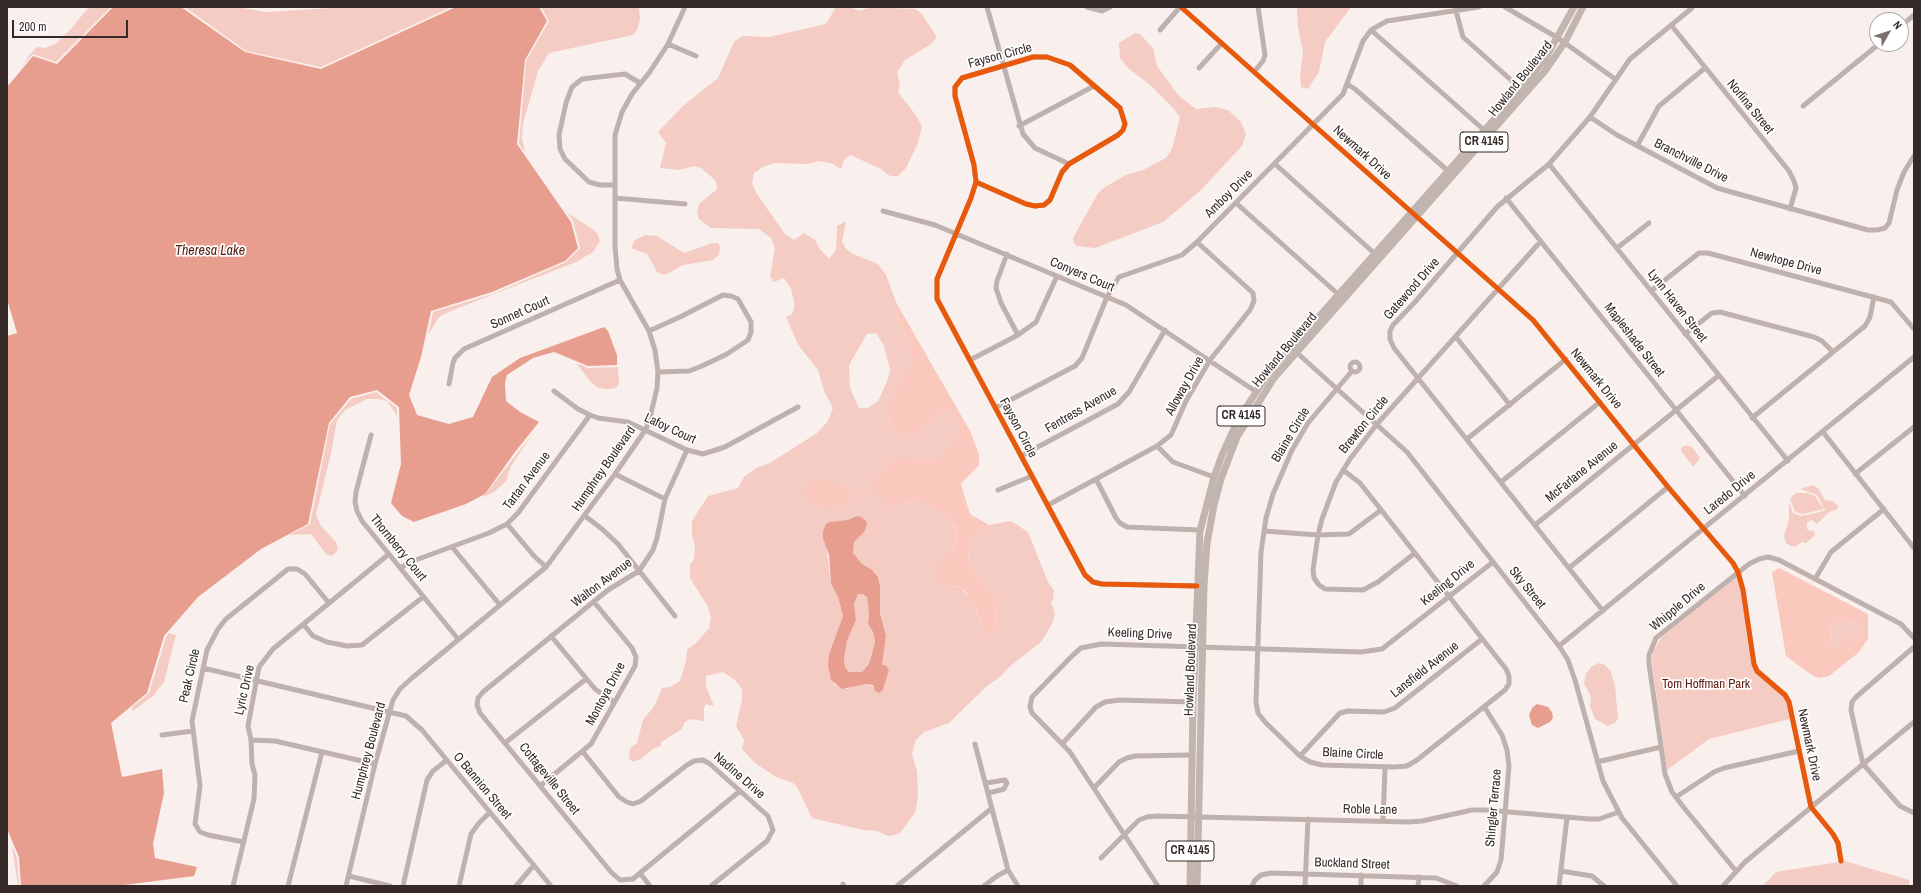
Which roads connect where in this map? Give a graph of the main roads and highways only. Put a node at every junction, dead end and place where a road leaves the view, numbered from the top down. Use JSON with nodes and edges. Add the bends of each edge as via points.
{"nodes":[{"id":1,"x":1574,"y":7,"type":"edge"},
{"id":2,"x":1583,"y":7,"type":"edge"},
{"id":3,"x":1561,"y":40,"type":"junction"},
{"id":4,"x":1414,"y":214,"type":"junction"},
{"id":5,"x":1294,"y":350,"type":"junction"},
{"id":6,"x":1203,"y":518,"type":"junction"},
{"id":7,"x":1210,"y":526,"type":"junction"},
{"id":8,"x":1200,"y":531,"type":"junction"},
{"id":9,"x":1208,"y":543,"type":"junction"},
{"id":10,"x":1190,"y":886,"type":"edge"},
{"id":11,"x":1197,"y":886,"type":"edge"}],
"edges":[{"from":1,"to":3,"type":"main road","name":"Howland Boulevard","number":"CR 4145"},
{"from":2,"to":3,"type":"main road","name":"Howland Boulevard","number":"CR 4145"},
{"from":3,"to":4,"type":"main road","name":"Howland Boulevard","number":"CR 4145"},
{"from":3,"to":4,"type":"main road","name":"Howland Boulevard","number":"CR 4145","via":[[1545,71],[1527,94]]},
{"from":4,"to":5,"type":"main road","name":"Howland Boulevard","number":"CR 4145"},
{"from":4,"to":5,"type":"main road","name":"Howland Boulevard","number":"CR 4145","via":[[1338,294]]},
{"from":5,"to":6,"type":"main road","name":"Howland Boulevard","number":"CR 4145","via":[[1256,391],[1234,427],[1214,477]]},
{"from":5,"to":7,"type":"main road","name":"Howland Boulevard","number":"CR 4145","via":[[1262,395],[1237,437],[1221,479]]},
{"from":6,"to":7,"type":"main road"},
{"from":6,"to":8,"type":"main road","name":"Howland Boulevard","number":"CR 4145"},
{"from":7,"to":9,"type":"main road","name":"Howland Boulevard","number":"CR 4145"},
{"from":8,"to":9,"type":"main road"},
{"from":8,"to":10,"type":"main road","name":"Howland Boulevard","number":"CR 4145","via":[[1193,702]]},
{"from":9,"to":11,"type":"main road","name":"Howland Boulevard","number":"CR 4145"}]}
